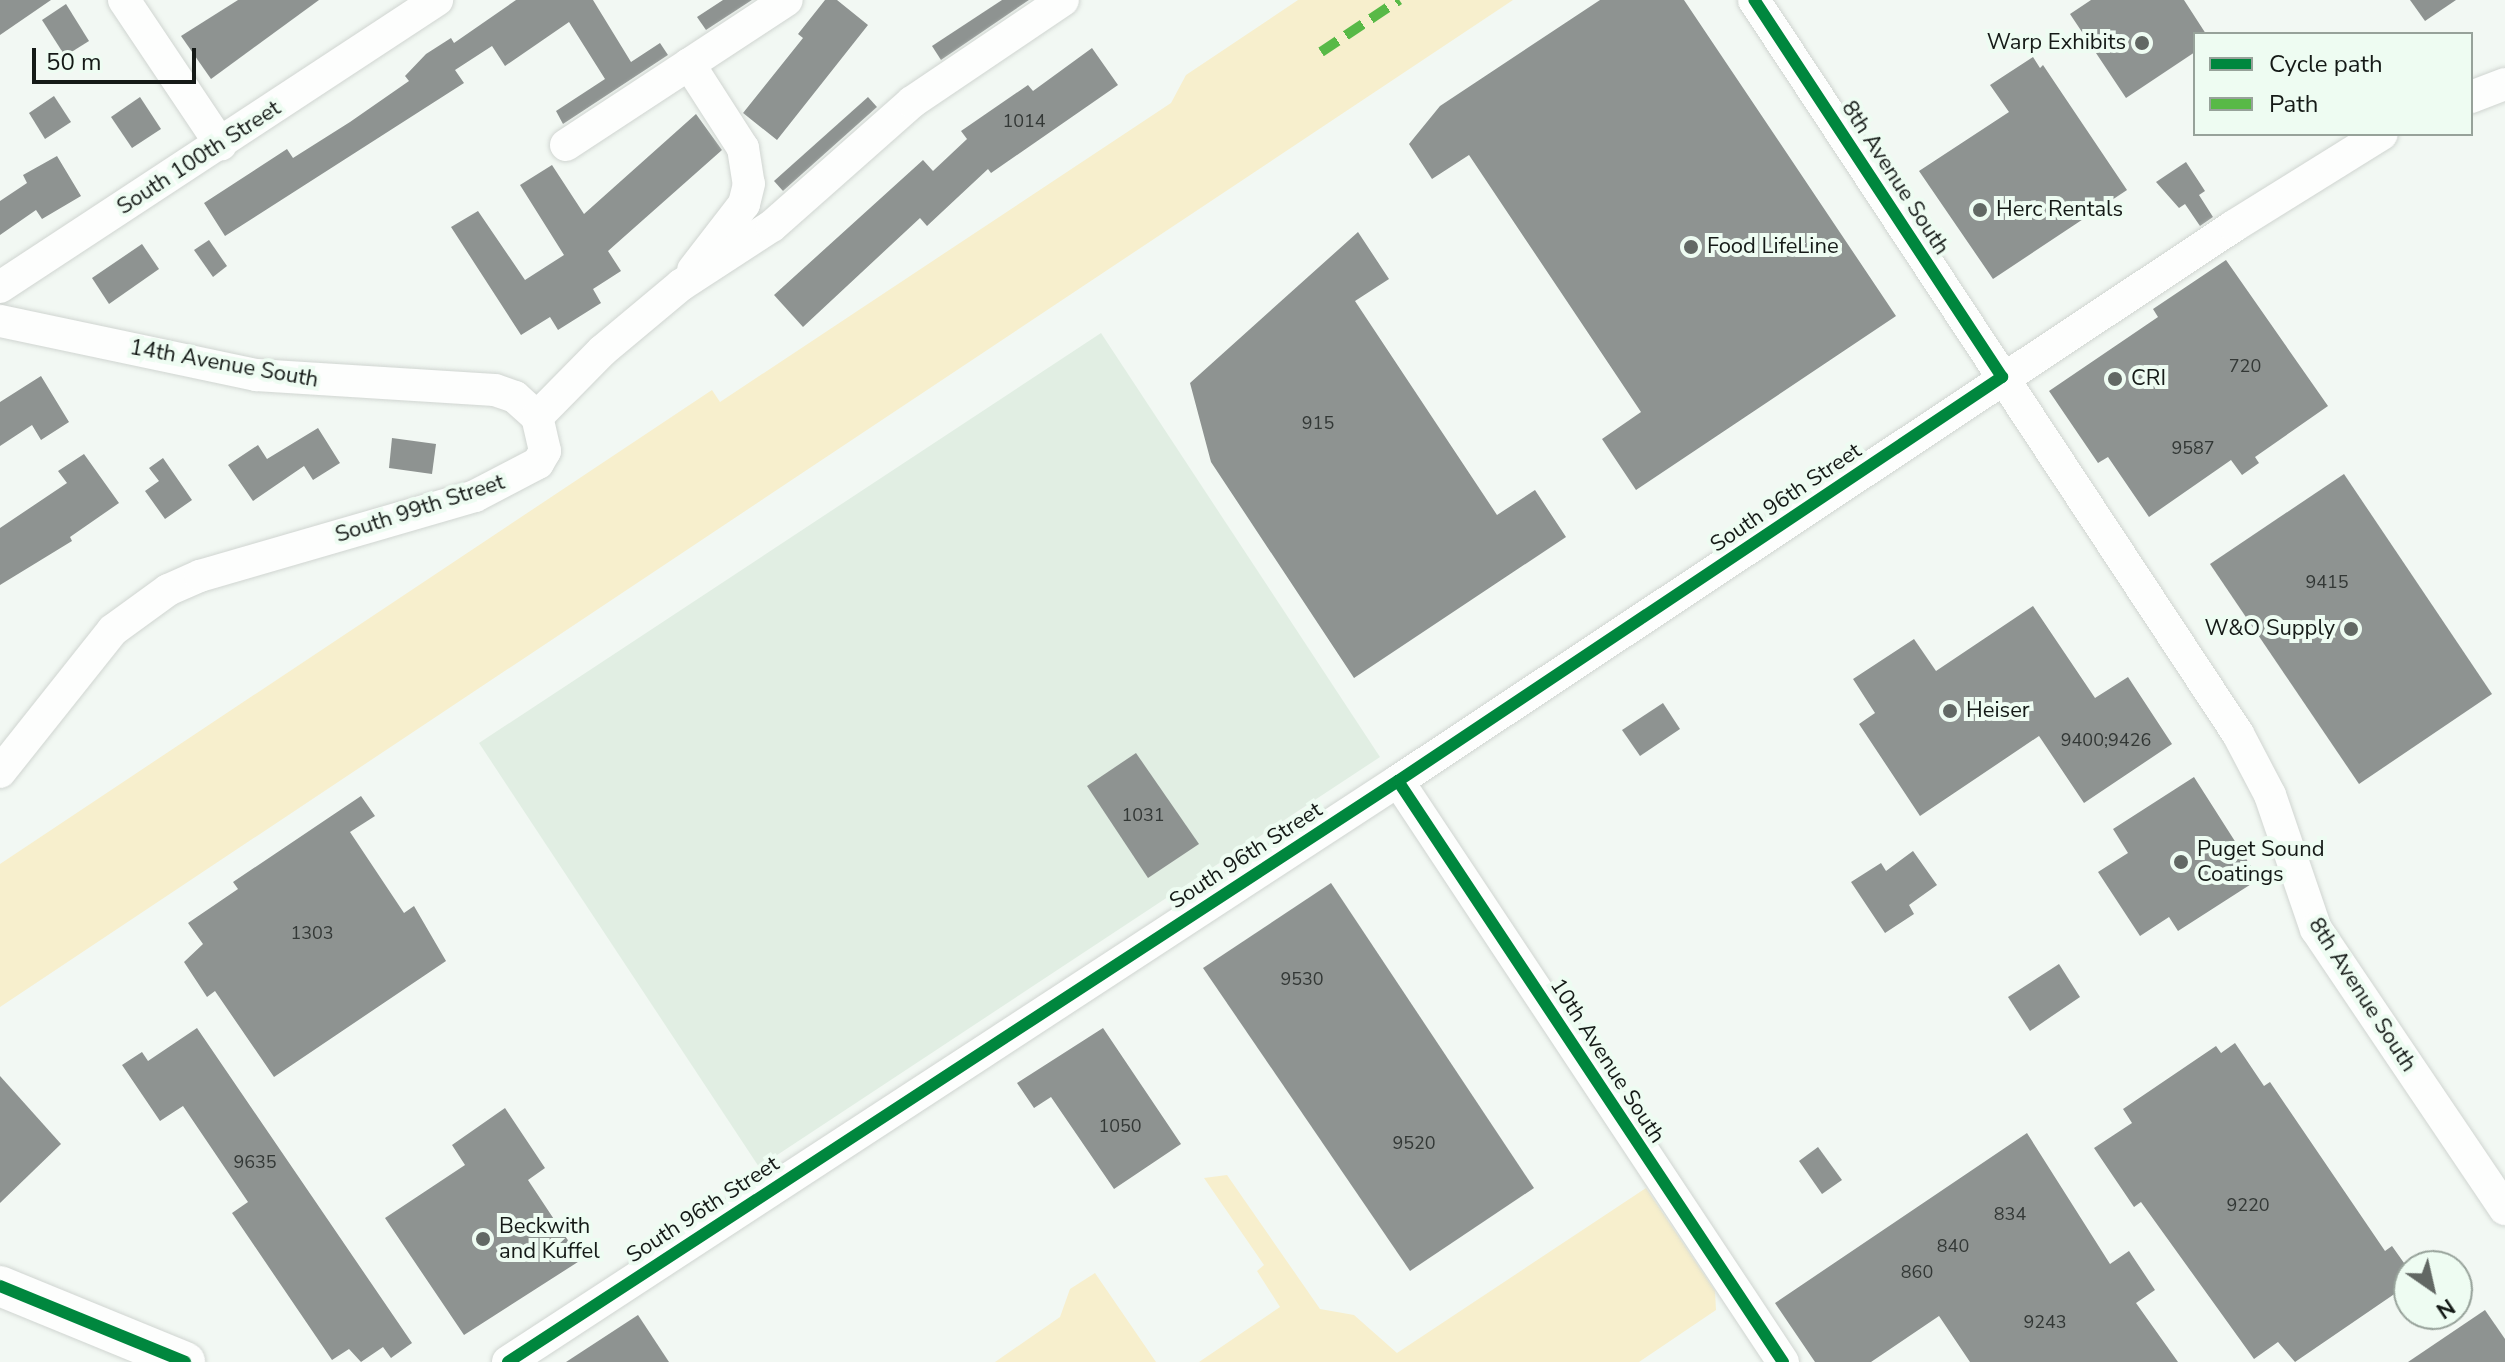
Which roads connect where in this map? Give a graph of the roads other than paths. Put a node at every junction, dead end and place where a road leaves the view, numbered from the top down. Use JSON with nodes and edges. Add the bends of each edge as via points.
{"nodes":[{"id":1,"x":124,"y":0,"type":"edge"},
{"id":2,"x":437,"y":0,"type":"edge"},
{"id":3,"x":787,"y":0,"type":"edge"},
{"id":4,"x":1063,"y":0,"type":"edge"},
{"id":5,"x":1754,"y":0,"type":"edge"},
{"id":6,"x":689,"y":64,"type":"junction"},
{"id":7,"x":2505,"y":84,"type":"edge"},
{"id":8,"x":2473,"y":96,"type":"edge"},
{"id":9,"x":2379,"y":136,"type":"edge"},
{"id":10,"x":221,"y":145,"type":"junction"},
{"id":11,"x":566,"y":145,"type":"dead end"},
{"id":12,"x":681,"y":285,"type":"junction"},
{"id":13,"x":0,"y":287,"type":"edge"},
{"id":14,"x":0,"y":321,"type":"edge"},
{"id":15,"x":2002,"y":377,"type":"junction"},
{"id":16,"x":537,"y":417,"type":"junction"},
{"id":17,"x":0,"y":772,"type":"edge"},
{"id":18,"x":1398,"y":781,"type":"junction"},
{"id":19,"x":2505,"y":1209,"type":"edge"},
{"id":20,"x":0,"y":1286,"type":"edge"},
{"id":21,"x":185,"y":1362,"type":"edge"},
{"id":22,"x":508,"y":1362,"type":"edge"},
{"id":23,"x":1783,"y":1362,"type":"edge"}],
"edges":[{"from":1,"to":10,"type":"street"},
{"from":2,"to":10,"type":"street","name":"South 100th Street"},
{"from":3,"to":6,"type":"street"},
{"from":4,"to":12,"type":"street","via":[[912,102],[772,226]]},
{"from":5,"to":15,"type":"street","name":"8th Avenue South"},
{"from":6,"to":11,"type":"street"},
{"from":6,"to":12,"type":"street","via":[[743,148],[749,184],[744,204]]},
{"from":7,"to":8,"type":"street"},
{"from":9,"to":15,"type":"street","name":"South 96th Street"},
{"from":10,"to":13,"type":"street","name":"South 100th Street"},
{"from":12,"to":16,"type":"street","via":[[602,351]]},
{"from":14,"to":16,"type":"street","name":"14th Avenue South","via":[[256,375],[495,390],[515,397]]},
{"from":15,"to":18,"type":"street","name":"South 96th Street"},
{"from":15,"to":19,"type":"street","name":"8th Avenue South","via":[[2238,734],[2270,795],[2316,929]]},
{"from":16,"to":17,"type":"street","name":"South 99th Street","via":[[545,451],[538,463],[512,481],[200,576],[139,608],[113,630]]},
{"from":18,"to":22,"type":"street","name":"South 96th Street"},
{"from":18,"to":23,"type":"street","name":"10th Avenue South"},
{"from":20,"to":21,"type":"main road"}]}
